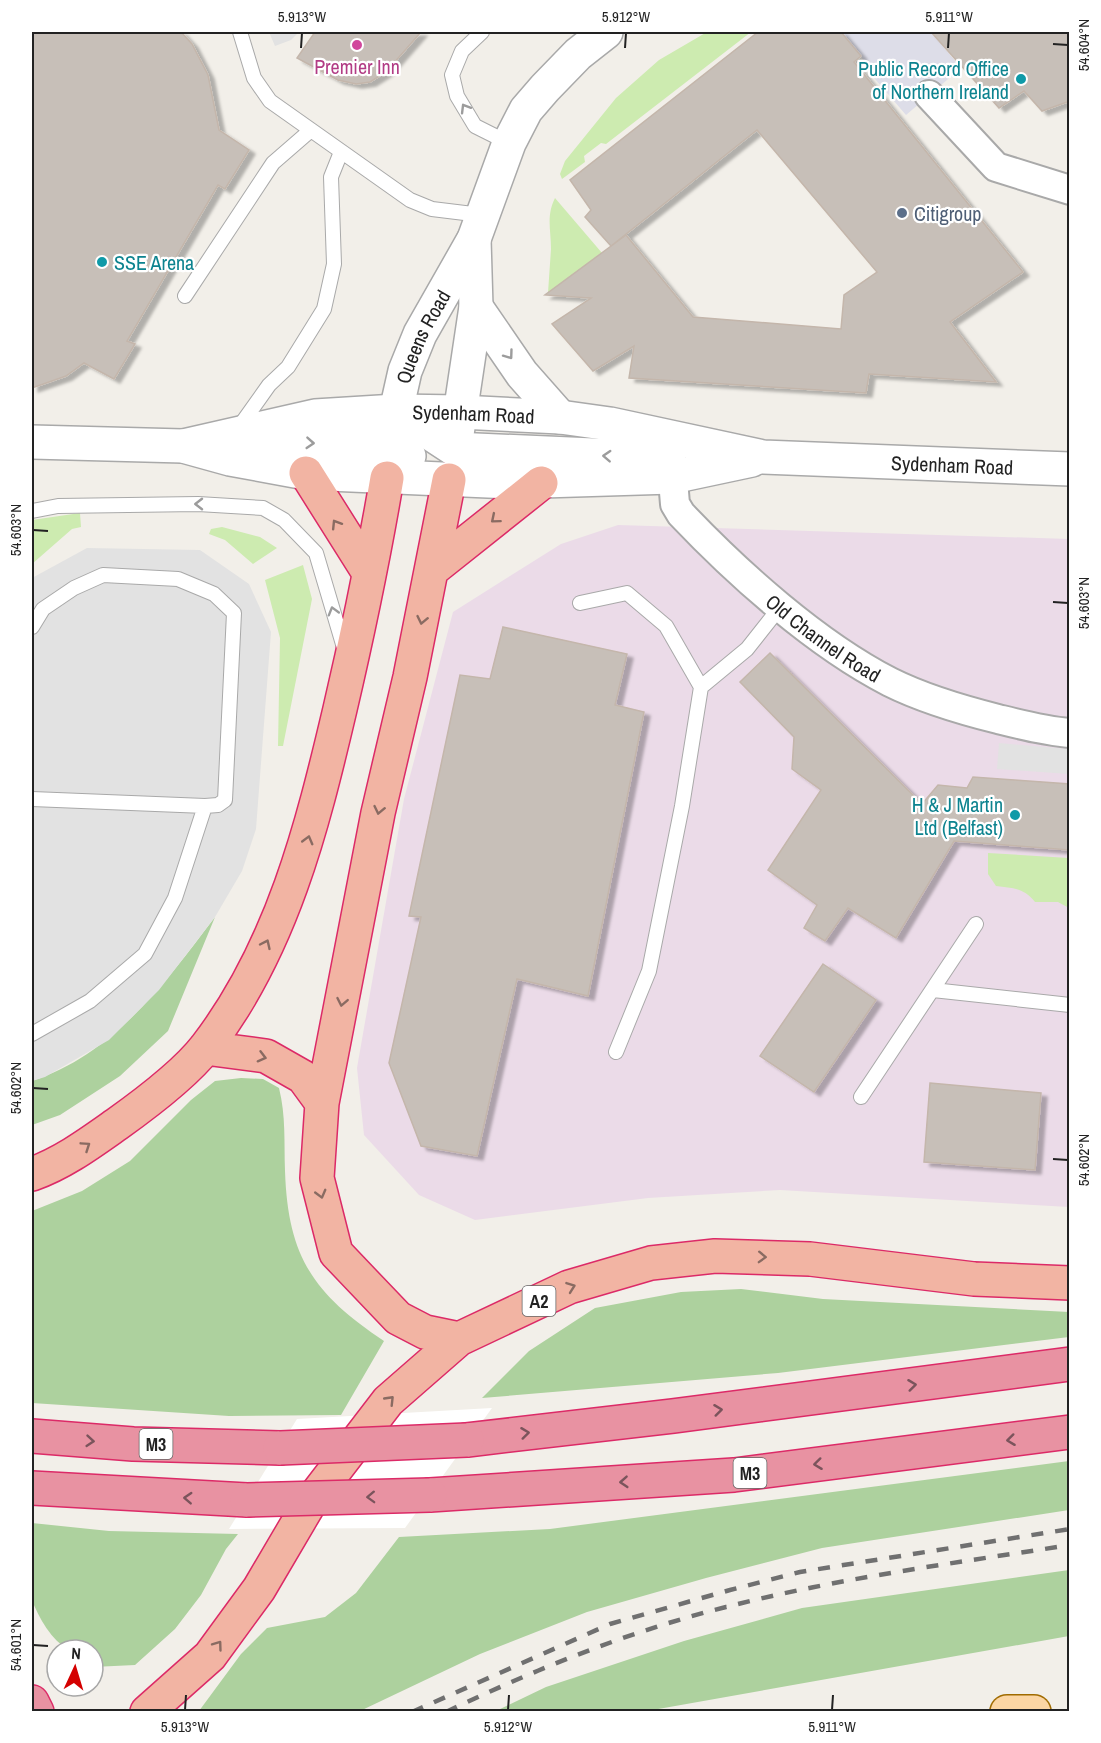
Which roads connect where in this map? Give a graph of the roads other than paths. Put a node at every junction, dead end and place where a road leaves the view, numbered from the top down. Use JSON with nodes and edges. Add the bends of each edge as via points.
{"nodes":[{"id":1,"x":240,"y":32,"type":"edge"},
{"id":2,"x":482,"y":32,"type":"edge"},
{"id":3,"x":606,"y":32,"type":"edge"},
{"id":4,"x":929,"y":95,"type":"dead end"},
{"id":5,"x":311,"y":130,"type":"junction"},
{"id":6,"x":508,"y":143,"type":"junction"},
{"id":7,"x":341,"y":152,"type":"junction"},
{"id":8,"x":1070,"y":190,"type":"edge"},
{"id":9,"x":477,"y":227,"type":"junction"},
{"id":10,"x":185,"y":296,"type":"dead end"},
{"id":11,"x":476,"y":307,"type":"junction"},
{"id":12,"x":396,"y":411,"type":"junction"},
{"id":13,"x":460,"y":412,"type":"junction"},
{"id":14,"x":560,"y":417,"type":"junction"},
{"id":15,"x":32,"y":441,"type":"edge"},
{"id":16,"x":239,"y":441,"type":"junction"},
{"id":17,"x":391,"y":445,"type":"junction"},
{"id":18,"x":763,"y":458,"type":"junction"},
{"id":19,"x":671,"y":459,"type":"junction"},
{"id":20,"x":452,"y":464,"type":"junction"},
{"id":21,"x":1070,"y":470,"type":"edge"},
{"id":22,"x":306,"y":473,"type":"junction"},
{"id":23,"x":387,"y":478,"type":"junction"},
{"id":24,"x":541,"y":483,"type":"junction"},
{"id":25,"x":32,"y":511,"type":"edge"},
{"id":26,"x":433,"y":569,"type":"junction"},
{"id":27,"x":369,"y":573,"type":"junction"},
{"id":28,"x":580,"y":603,"type":"dead end"},
{"id":29,"x":781,"y":606,"type":"junction"},
{"id":30,"x":32,"y":627,"type":"edge"},
{"id":31,"x":350,"y":667,"type":"junction"},
{"id":32,"x":700,"y":687,"type":"junction"},
{"id":33,"x":1070,"y":733,"type":"edge"},
{"id":34,"x":32,"y":799,"type":"edge"},
{"id":35,"x":205,"y":806,"type":"junction"},
{"id":36,"x":976,"y":924,"type":"dead end"},
{"id":37,"x":933,"y":990,"type":"junction"},
{"id":38,"x":1070,"y":1005,"type":"edge"},
{"id":39,"x":32,"y":1034,"type":"edge"},
{"id":40,"x":204,"y":1048,"type":"junction"},
{"id":41,"x":616,"y":1052,"type":"dead end"},
{"id":42,"x":861,"y":1097,"type":"dead end"},
{"id":43,"x":322,"y":1103,"type":"junction"},
{"id":44,"x":32,"y":1174,"type":"edge"},
{"id":45,"x":1070,"y":1283,"type":"edge"},
{"id":46,"x":459,"y":1339,"type":"junction"},
{"id":47,"x":1070,"y":1365,"type":"edge"},
{"id":48,"x":1070,"y":1432,"type":"edge"},
{"id":49,"x":32,"y":1436,"type":"edge"},
{"id":50,"x":32,"y":1488,"type":"edge"},
{"id":51,"x":32,"y":1702,"type":"edge"},
{"id":52,"x":37,"y":1712,"type":"edge"},
{"id":53,"x":147,"y":1712,"type":"edge"},
{"id":54,"x":1007,"y":1712,"type":"edge"},
{"id":55,"x":1034,"y":1712,"type":"edge"}],
"edges":[{"from":1,"to":5,"type":"lane","via":[[254,78],[270,101]]},
{"from":6,"to":2,"type":"lane","one_way":true,"via":[[475,126],[457,96],[452,75],[462,51]]},
{"from":3,"to":6,"type":"street","name":"Queens Road","via":[[545,88],[526,110]]},
{"from":4,"to":8,"type":"street","via":[[996,167]]},
{"from":5,"to":7,"type":"lane"},
{"from":5,"to":10,"type":"lane","via":[[273,163]]},
{"from":6,"to":9,"type":"street","name":"Queens Road"},
{"from":7,"to":9,"type":"lane","via":[[410,200]]},
{"from":7,"to":16,"type":"lane","via":[[331,177],[334,264],[324,309],[288,367],[260,397]]},
{"from":9,"to":11,"type":"street","name":"Queens Road"},
{"from":9,"to":12,"type":"street","name":"Queens Road","via":[[420,334],[405,371]]},
{"from":11,"to":13,"type":"street","name":"Queens Road"},
{"from":11,"to":14,"type":"street","one_way":true,"via":[[522,374]]},
{"from":12,"to":13,"type":"street","name":"Sydenham Road"},
{"from":12,"to":16,"type":"street","name":"Sydenham Road","via":[[315,416]]},
{"from":12,"to":17,"type":"street","name":"Queens Road"},
{"from":12,"to":20,"type":"street"},
{"from":13,"to":14,"type":"street","name":"Sydenham Road"},
{"from":13,"to":20,"type":"street","name":"Queens Road"},
{"from":14,"to":19,"type":"street","name":"Sydenham Road"},
{"from":15,"to":16,"type":"street","name":"Sydenham Road","via":[[183,446]]},
{"from":16,"to":17,"type":"street","one_way":true},
{"from":16,"to":22,"type":"street","name":"Sydenham Road"},
{"from":17,"to":20,"type":"street"},
{"from":17,"to":23,"type":"street","name":"Queens Road"},
{"from":18,"to":19,"type":"street","name":"Sydenham Road"},
{"from":18,"to":19,"type":"street","name":"Sydenham Road","via":[[706,470]]},
{"from":18,"to":21,"type":"street","name":"Sydenham Road"},
{"from":19,"to":20,"type":"street","one_way":true,"via":[[616,456]]},
{"from":19,"to":24,"type":"street","name":"Sydenham Road"},
{"from":19,"to":29,"type":"street","name":"Old Channel Road","via":[[675,504],[681,514]]},
{"from":20,"to":23,"type":"street","name":"Sydenham Road"},
{"from":20,"to":24,"type":"street","name":"Sydenham Road"},
{"from":20,"to":26,"type":"highway"},
{"from":22,"to":23,"type":"street","name":"Sydenham Road"},
{"from":27,"to":22,"type":"highway","one_way":true},
{"from":23,"to":27,"type":"highway"},
{"from":24,"to":26,"type":"highway","one_way":true},
{"from":31,"to":25,"type":"lane","one_way":true,"via":[[316,553],[285,520],[263,508],[163,504],[58,506]]},
{"from":26,"to":43,"type":"highway","one_way":true,"via":[[378,813]]},
{"from":27,"to":31,"type":"highway"},
{"from":28,"to":32,"type":"lane","via":[[627,593],[666,626]]},
{"from":29,"to":32,"type":"lane","via":[[747,649]]},
{"from":29,"to":33,"type":"street","name":"Old Channel Road","via":[[890,682],[958,709],[1047,732]]},
{"from":30,"to":35,"type":"lane","via":[[43,609],[103,575],[178,579],[214,594],[234,613],[225,800]]},
{"from":40,"to":31,"type":"highway","one_way":true,"via":[[243,992],[288,895],[306,848]]},
{"from":32,"to":41,"type":"lane","via":[[682,806],[649,971]]},
{"from":34,"to":35,"type":"lane"},
{"from":35,"to":39,"type":"lane","via":[[175,898],[145,954],[90,1001]]},
{"from":36,"to":37,"type":"lane"},
{"from":37,"to":38,"type":"lane"},
{"from":37,"to":42,"type":"lane"},
{"from":40,"to":43,"type":"highway","one_way":true,"via":[[266,1056],[303,1077]]},
{"from":44,"to":40,"type":"highway","one_way":true,"via":[[81,1150],[146,1103]]},
{"from":43,"to":46,"type":"highway","one_way":true,"via":[[317,1178],[336,1252],[398,1318],[425,1332]]},
{"from":46,"to":45,"type":"highway","number":"A2","one_way":true,"via":[[569,1287],[651,1263],[716,1256],[810,1259],[974,1279]]},
{"from":53,"to":46,"type":"highway","number":"A2","one_way":true,"via":[[210,1656],[259,1589],[309,1504],[388,1401]]},
{"from":49,"to":47,"type":"highway","number":"M3","one_way":true,"bridge":true,"via":[[132,1444],[280,1448],[467,1440]]},
{"from":48,"to":50,"type":"highway","number":"M3","one_way":true,"bridge":true,"via":[[734,1475],[430,1495],[247,1500]]},
{"from":51,"to":52,"type":"highway"},
{"from":54,"to":55,"type":"main road"}]}
